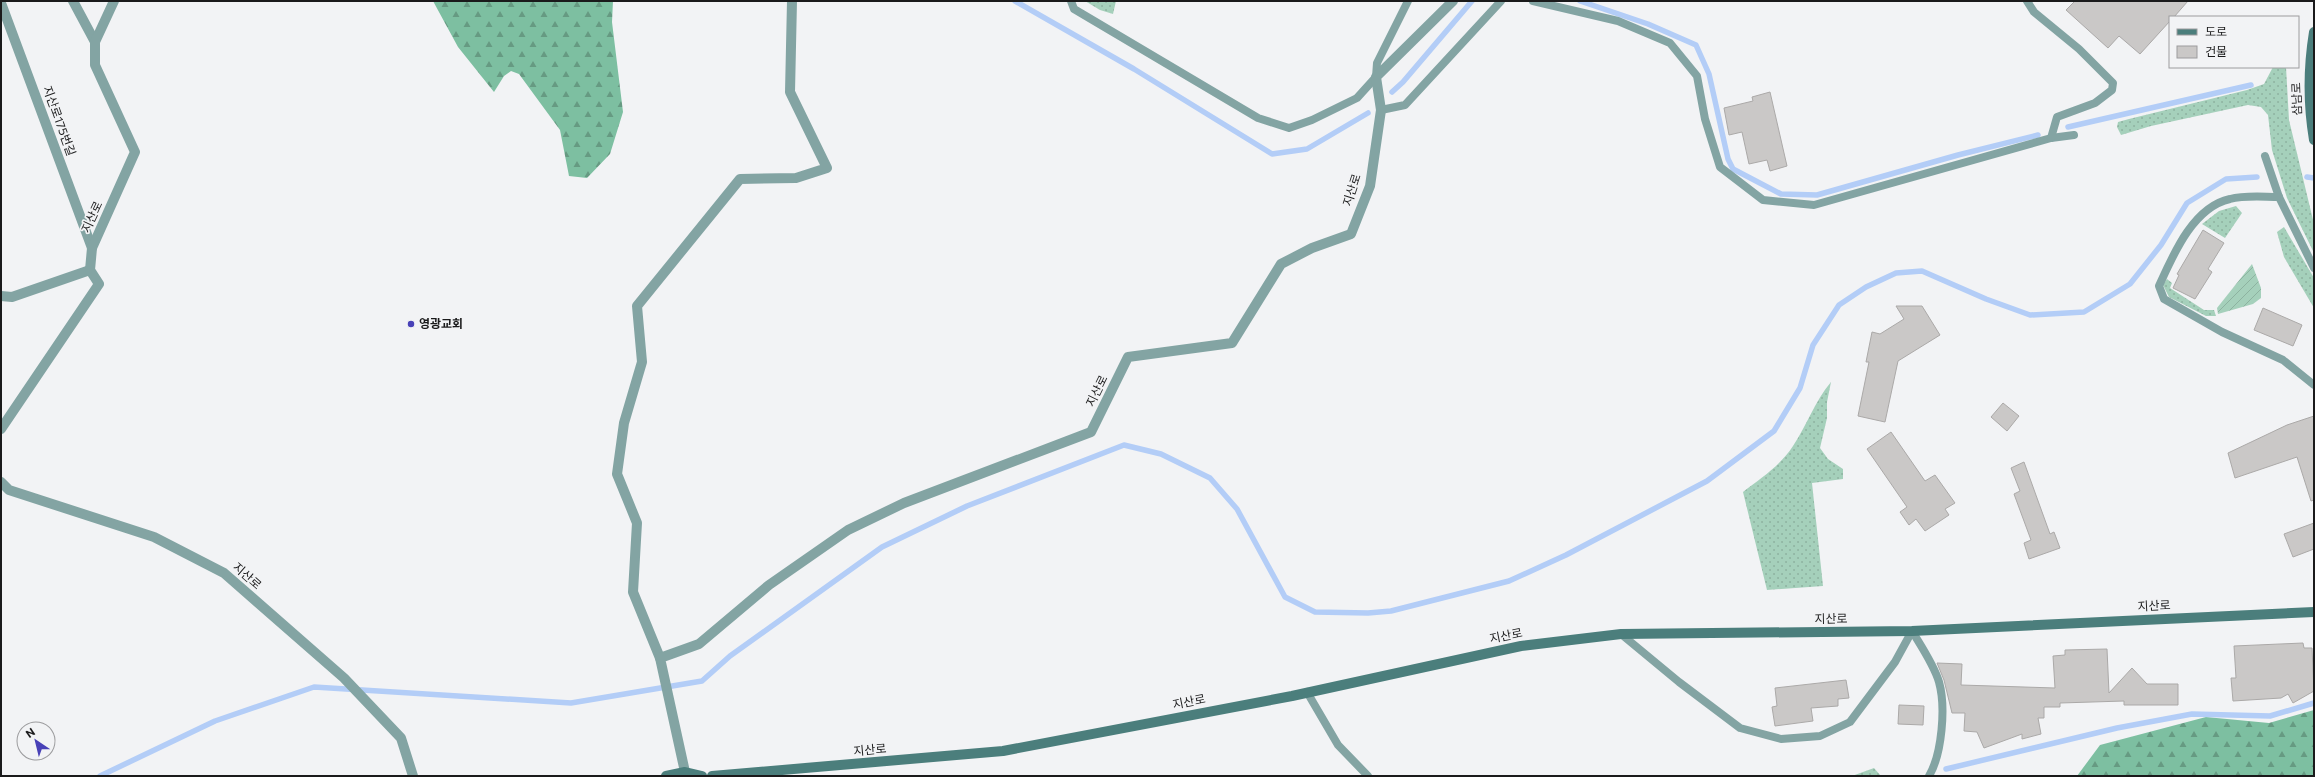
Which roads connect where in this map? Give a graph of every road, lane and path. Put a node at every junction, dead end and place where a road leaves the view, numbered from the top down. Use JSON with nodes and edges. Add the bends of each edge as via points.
{"nodes":[{"id":1,"x":73,"y":1,"type":"edge"},
{"id":2,"x":114,"y":1,"type":"edge"},
{"id":3,"x":792,"y":1,"type":"edge"},
{"id":4,"x":1071,"y":1,"type":"edge"},
{"id":5,"x":1408,"y":1,"type":"edge"},
{"id":6,"x":1453,"y":1,"type":"edge"},
{"id":7,"x":1501,"y":1,"type":"edge"},
{"id":8,"x":1532,"y":1,"type":"edge"},
{"id":9,"x":2027,"y":1,"type":"edge"},
{"id":10,"x":1,"y":3,"type":"edge"},
{"id":11,"x":2314,"y":32,"type":"edge"},
{"id":12,"x":95,"y":42,"type":"junction"},
{"id":13,"x":1376,"y":77,"type":"junction"},
{"id":14,"x":1381,"y":110,"type":"junction"},
{"id":15,"x":2074,"y":135,"type":"dead end"},
{"id":16,"x":2051,"y":138,"type":"junction"},
{"id":17,"x":2314,"y":140,"type":"edge"},
{"id":18,"x":2265,"y":156,"type":"dead end"},
{"id":19,"x":2279,"y":197,"type":"junction"},
{"id":20,"x":92,"y":248,"type":"junction"},
{"id":21,"x":2314,"y":268,"type":"edge"},
{"id":22,"x":90,"y":270,"type":"junction"},
{"id":23,"x":1,"y":296,"type":"edge"},
{"id":24,"x":2314,"y":385,"type":"edge"},
{"id":25,"x":1,"y":429,"type":"edge"},
{"id":26,"x":1,"y":482,"type":"edge"},
{"id":27,"x":2314,"y":612,"type":"edge"},
{"id":28,"x":1912,"y":630,"type":"junction"},
{"id":29,"x":1621,"y":634,"type":"junction"},
{"id":30,"x":660,"y":658,"type":"junction"},
{"id":31,"x":1307,"y":692,"type":"junction"},
{"id":32,"x":685,"y":772,"type":"junction"},
{"id":33,"x":413,"y":776,"type":"edge"},
{"id":34,"x":666,"y":776,"type":"edge"},
{"id":35,"x":702,"y":776,"type":"edge"},
{"id":36,"x":712,"y":776,"type":"edge"},
{"id":37,"x":1368,"y":776,"type":"edge"},
{"id":38,"x":1929,"y":776,"type":"edge"}],
"edges":[{"from":1,"to":12,"type":"street"},
{"from":2,"to":12,"type":"street","name":"지산로"},
{"from":3,"to":30,"type":"street","via":[[790,92],[827,168],[796,178],[740,179],[636,306],[642,362],[624,423],[617,474],[637,523],[633,592]]},
{"from":4,"to":13,"type":"lane","via":[[1074,9],[1258,118],[1289,128],[1357,98]]},
{"from":5,"to":13,"type":"lane","name":"지산로","via":[[1377,63]]},
{"from":6,"to":13,"type":"street"},
{"from":7,"to":14,"type":"lane","via":[[1405,105]]},
{"from":8,"to":16,"type":"lane","via":[[1618,21],[1670,43],[1697,76],[1705,119],[1720,167],[1763,200],[1814,205]]},
{"from":9,"to":16,"type":"lane","via":[[2034,12],[2079,49],[2113,83],[2112,90],[2095,103],[2057,117]]},
{"from":10,"to":20,"type":"street","name":"지산로175번길"},
{"from":11,"to":17,"type":"main road","name":"삼남로","via":[[2310,60],[2309,108]]},
{"from":12,"to":20,"type":"street","name":"지산로","via":[[95,65],[135,152]]},
{"from":13,"to":14,"type":"street","name":"지산로"},
{"from":14,"to":30,"type":"street","name":"지산로","via":[[1370,186],[1350,234],[1312,248],[1281,264],[1232,342],[1128,357],[1091,432],[904,503],[848,530],[769,585],[699,644]]},
{"from":15,"to":16,"type":"lane"},
{"from":18,"to":19,"type":"lane"},
{"from":19,"to":21,"type":"lane"},
{"from":19,"to":24,"type":"lane","via":[[2230,199],[2207,209],[2178,244],[2159,286],[2164,299],[2222,332],[2283,360]]},
{"from":20,"to":22,"type":"street","name":"지산로"},
{"from":22,"to":23,"type":"street","via":[[12,297]]},
{"from":22,"to":25,"type":"street","name":"지산로","via":[[99,284]]},
{"from":26,"to":33,"type":"street","name":"지산로","via":[[9,490],[154,537],[224,573],[344,678],[402,738]]},
{"from":27,"to":28,"type":"main road","name":"지산로"},
{"from":28,"to":29,"type":"main road","name":"지산로"},
{"from":28,"to":29,"type":"lane","via":[[1895,662],[1850,722],[1820,736],[1781,739],[1740,728]]},
{"from":28,"to":38,"type":"lane","via":[[1939,682],[1942,720],[1936,765]]},
{"from":29,"to":31,"type":"main road","name":"지산로","via":[[1521,646]]},
{"from":30,"to":32,"type":"street"},
{"from":31,"to":36,"type":"main road","name":"지산로","via":[[1002,751]]},
{"from":31,"to":37,"type":"lane","via":[[1338,745]]},
{"from":32,"to":34,"type":"main road"},
{"from":32,"to":35,"type":"main road"}]}
